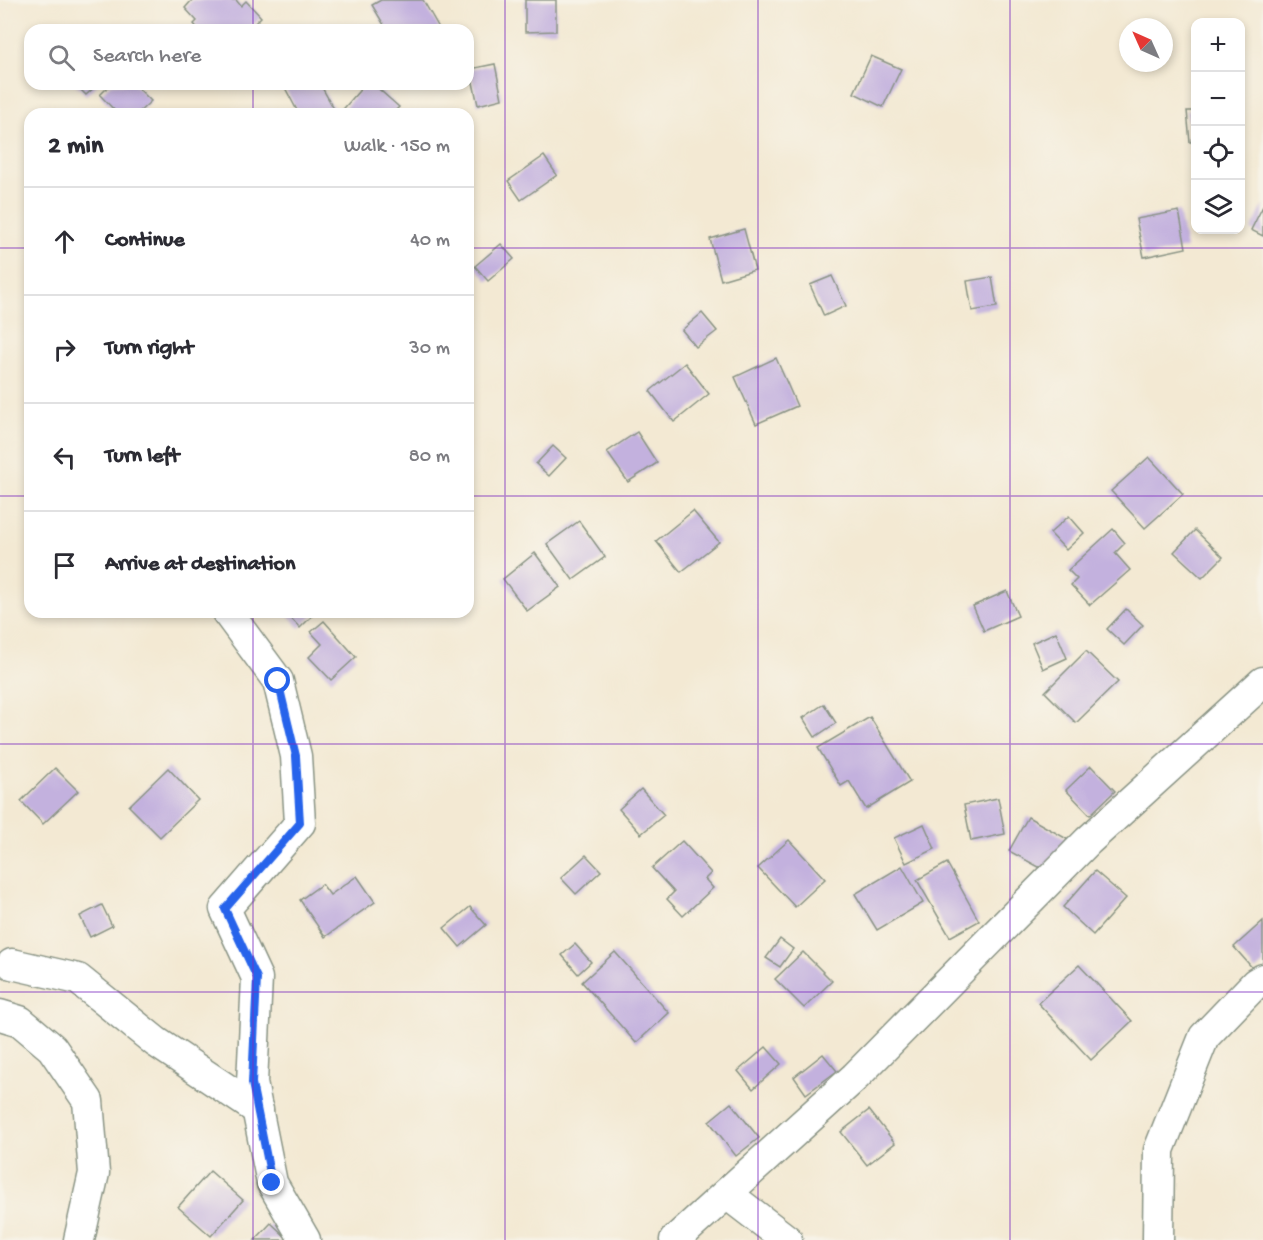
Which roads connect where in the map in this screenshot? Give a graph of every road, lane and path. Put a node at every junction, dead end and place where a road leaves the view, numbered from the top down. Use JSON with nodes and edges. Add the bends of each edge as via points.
{"nodes":[{"id":1,"x":231,"y":618,"type":"edge"},
{"id":2,"x":1263,"y":682,"type":"edge"},
{"id":3,"x":12,"y":964,"type":"dead end"},
{"id":4,"x":1263,"y":979,"type":"edge"},
{"id":5,"x":0,"y":1015,"type":"edge"},
{"id":6,"x":258,"y":1110,"type":"junction"},
{"id":7,"x":727,"y":1194,"type":"junction"},
{"id":8,"x":79,"y":1240,"type":"edge"},
{"id":9,"x":305,"y":1240,"type":"edge"},
{"id":10,"x":675,"y":1240,"type":"edge"},
{"id":11,"x":787,"y":1240,"type":"edge"},
{"id":12,"x":1158,"y":1240,"type":"edge"}],
"edges":[{"from":1,"to":6,"type":"street","via":[[278,681],[296,756],[300,823],[225,909],[257,978],[252,1083]]},
{"from":2,"to":7,"type":"street","via":[[1088,841],[855,1077]]},
{"from":3,"to":6,"type":"street","via":[[78,979],[156,1042]]},
{"from":4,"to":12,"type":"street","via":[[1204,1037],[1159,1150]]},
{"from":5,"to":8,"type":"street","via":[[20,1021],[52,1048],[88,1101],[94,1173]]},
{"from":6,"to":9,"type":"street","via":[[272,1183]]},
{"from":7,"to":10,"type":"street"},
{"from":7,"to":11,"type":"street"}]}
